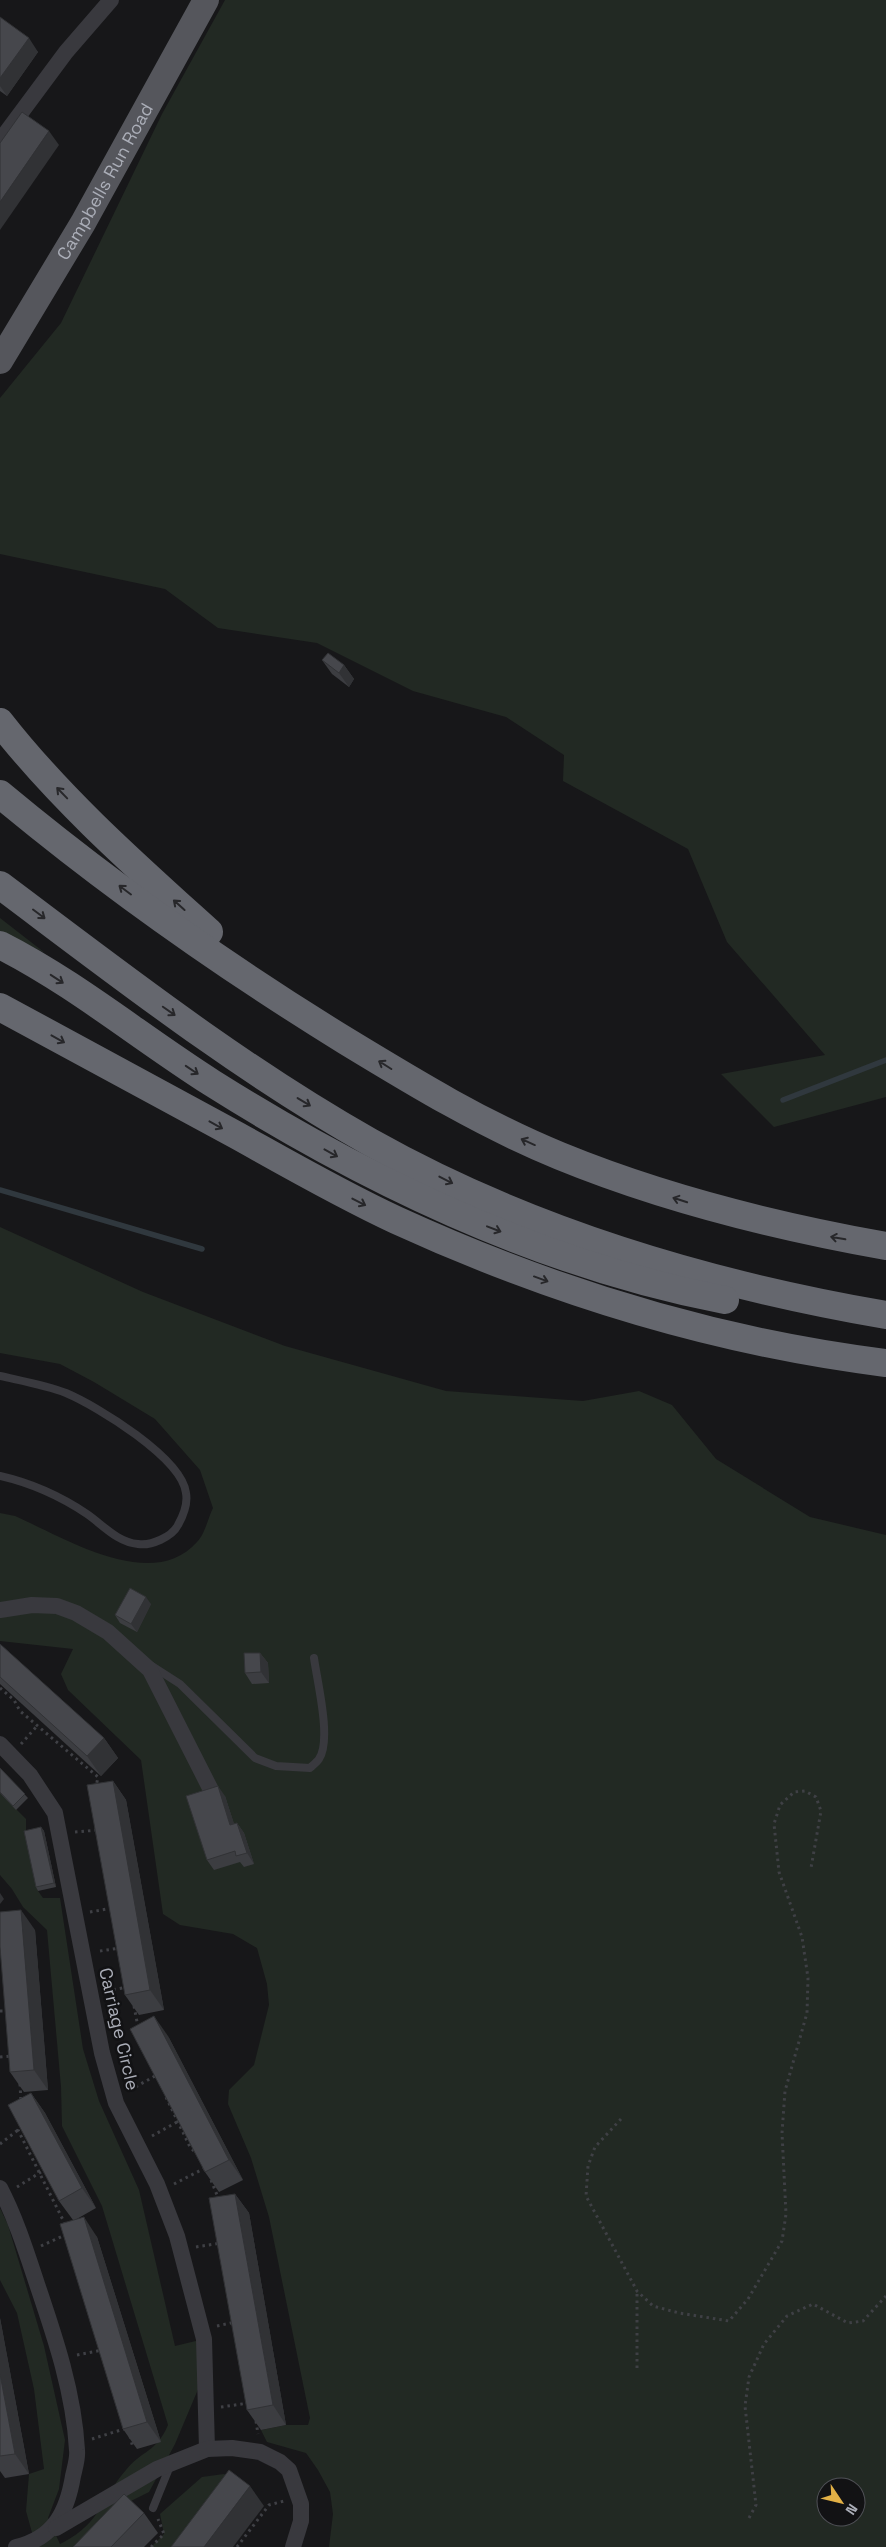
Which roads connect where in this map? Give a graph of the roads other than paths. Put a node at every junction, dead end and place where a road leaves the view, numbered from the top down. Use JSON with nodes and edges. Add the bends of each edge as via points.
{"nodes":[{"id":1,"x":110,"y":0,"type":"edge"},
{"id":2,"x":206,"y":0,"type":"edge"},
{"id":3,"x":0,"y":140,"type":"edge"},
{"id":4,"x":0,"y":361,"type":"edge"},
{"id":5,"x":0,"y":722,"type":"edge"},
{"id":6,"x":0,"y":794,"type":"edge"},
{"id":7,"x":0,"y":885,"type":"edge"},
{"id":8,"x":0,"y":945,"type":"edge"},
{"id":9,"x":0,"y":1007,"type":"edge"},
{"id":10,"x":294,"y":1008,"type":"junction"},
{"id":11,"x":886,"y":1246,"type":"edge"},
{"id":12,"x":886,"y":1316,"type":"edge"},
{"id":13,"x":886,"y":1363,"type":"edge"},
{"id":14,"x":0,"y":1376,"type":"edge"},
{"id":15,"x":0,"y":1476,"type":"edge"},
{"id":16,"x":0,"y":1610,"type":"edge"},
{"id":17,"x":128,"y":1649,"type":"junction"},
{"id":18,"x":314,"y":1658,"type":"dead end"},
{"id":19,"x":0,"y":1744,"type":"edge"},
{"id":20,"x":211,"y":1790,"type":"edge"},
{"id":21,"x":2,"y":2192,"type":"edge"},
{"id":22,"x":207,"y":2449,"type":"junction"},
{"id":23,"x":171,"y":2463,"type":"junction"},
{"id":24,"x":153,"y":2508,"type":"road end"},
{"id":25,"x":52,"y":2530,"type":"junction"},
{"id":26,"x":16,"y":2547,"type":"edge"},
{"id":27,"x":293,"y":2547,"type":"edge"}],
"edges":[{"from":1,"to":3,"type":"street"},
{"from":2,"to":4,"type":"main road","name":"Campbells Run Road","via":[[78,231]]},
{"from":10,"to":5,"type":"highway","one_way":true,"via":[[129,860],[42,772]]},
{"from":10,"to":6,"type":"highway","one_way":true,"via":[[139,901]]},
{"from":7,"to":12,"type":"highway","one_way":true,"via":[[164,1007],[276,1085],[371,1142],[473,1194],[535,1221],[682,1270],[745,1287]]},
{"from":8,"to":12,"type":"highway","one_way":true,"via":[[37,966],[210,1082],[295,1133],[467,1219],[569,1257],[678,1290],[755,1306]]},
{"from":9,"to":13,"type":"highway","one_way":true,"via":[[331,1188],[465,1250],[560,1286],[677,1321],[804,1350]]},
{"from":11,"to":10,"type":"highway","one_way":true,"via":[[810,1232],[683,1201],[559,1156],[433,1095]]},
{"from":14,"to":15,"type":"lane","via":[[66,1394],[112,1417],[164,1458],[179,1476],[186,1492],[184,1513],[176,1528],[160,1541],[139,1544],[107,1531],[61,1498],[22,1481]]},
{"from":16,"to":17,"type":"street","via":[[32,1604],[57,1606],[108,1632]]},
{"from":17,"to":18,"type":"lane","via":[[180,1684],[255,1758],[276,1766],[299,1768],[310,1768],[322,1751],[324,1732]]},
{"from":17,"to":20,"type":"street","via":[[150,1670]]},
{"from":19,"to":22,"type":"street","name":"Carriage Circle","via":[[30,1775],[55,1813],[102,2053],[116,2103],[157,2184],[181,2251],[204,2339]]},
{"from":21,"to":25,"type":"street","via":[[15,2217],[62,2360],[78,2451],[72,2487],[64,2511]]},
{"from":22,"to":23,"type":"street"},
{"from":22,"to":27,"type":"street","via":[[260,2452],[289,2470],[301,2504],[301,2520]]},
{"from":23,"to":24,"type":"lane"},
{"from":23,"to":25,"type":"street"},
{"from":25,"to":26,"type":"street"}]}
